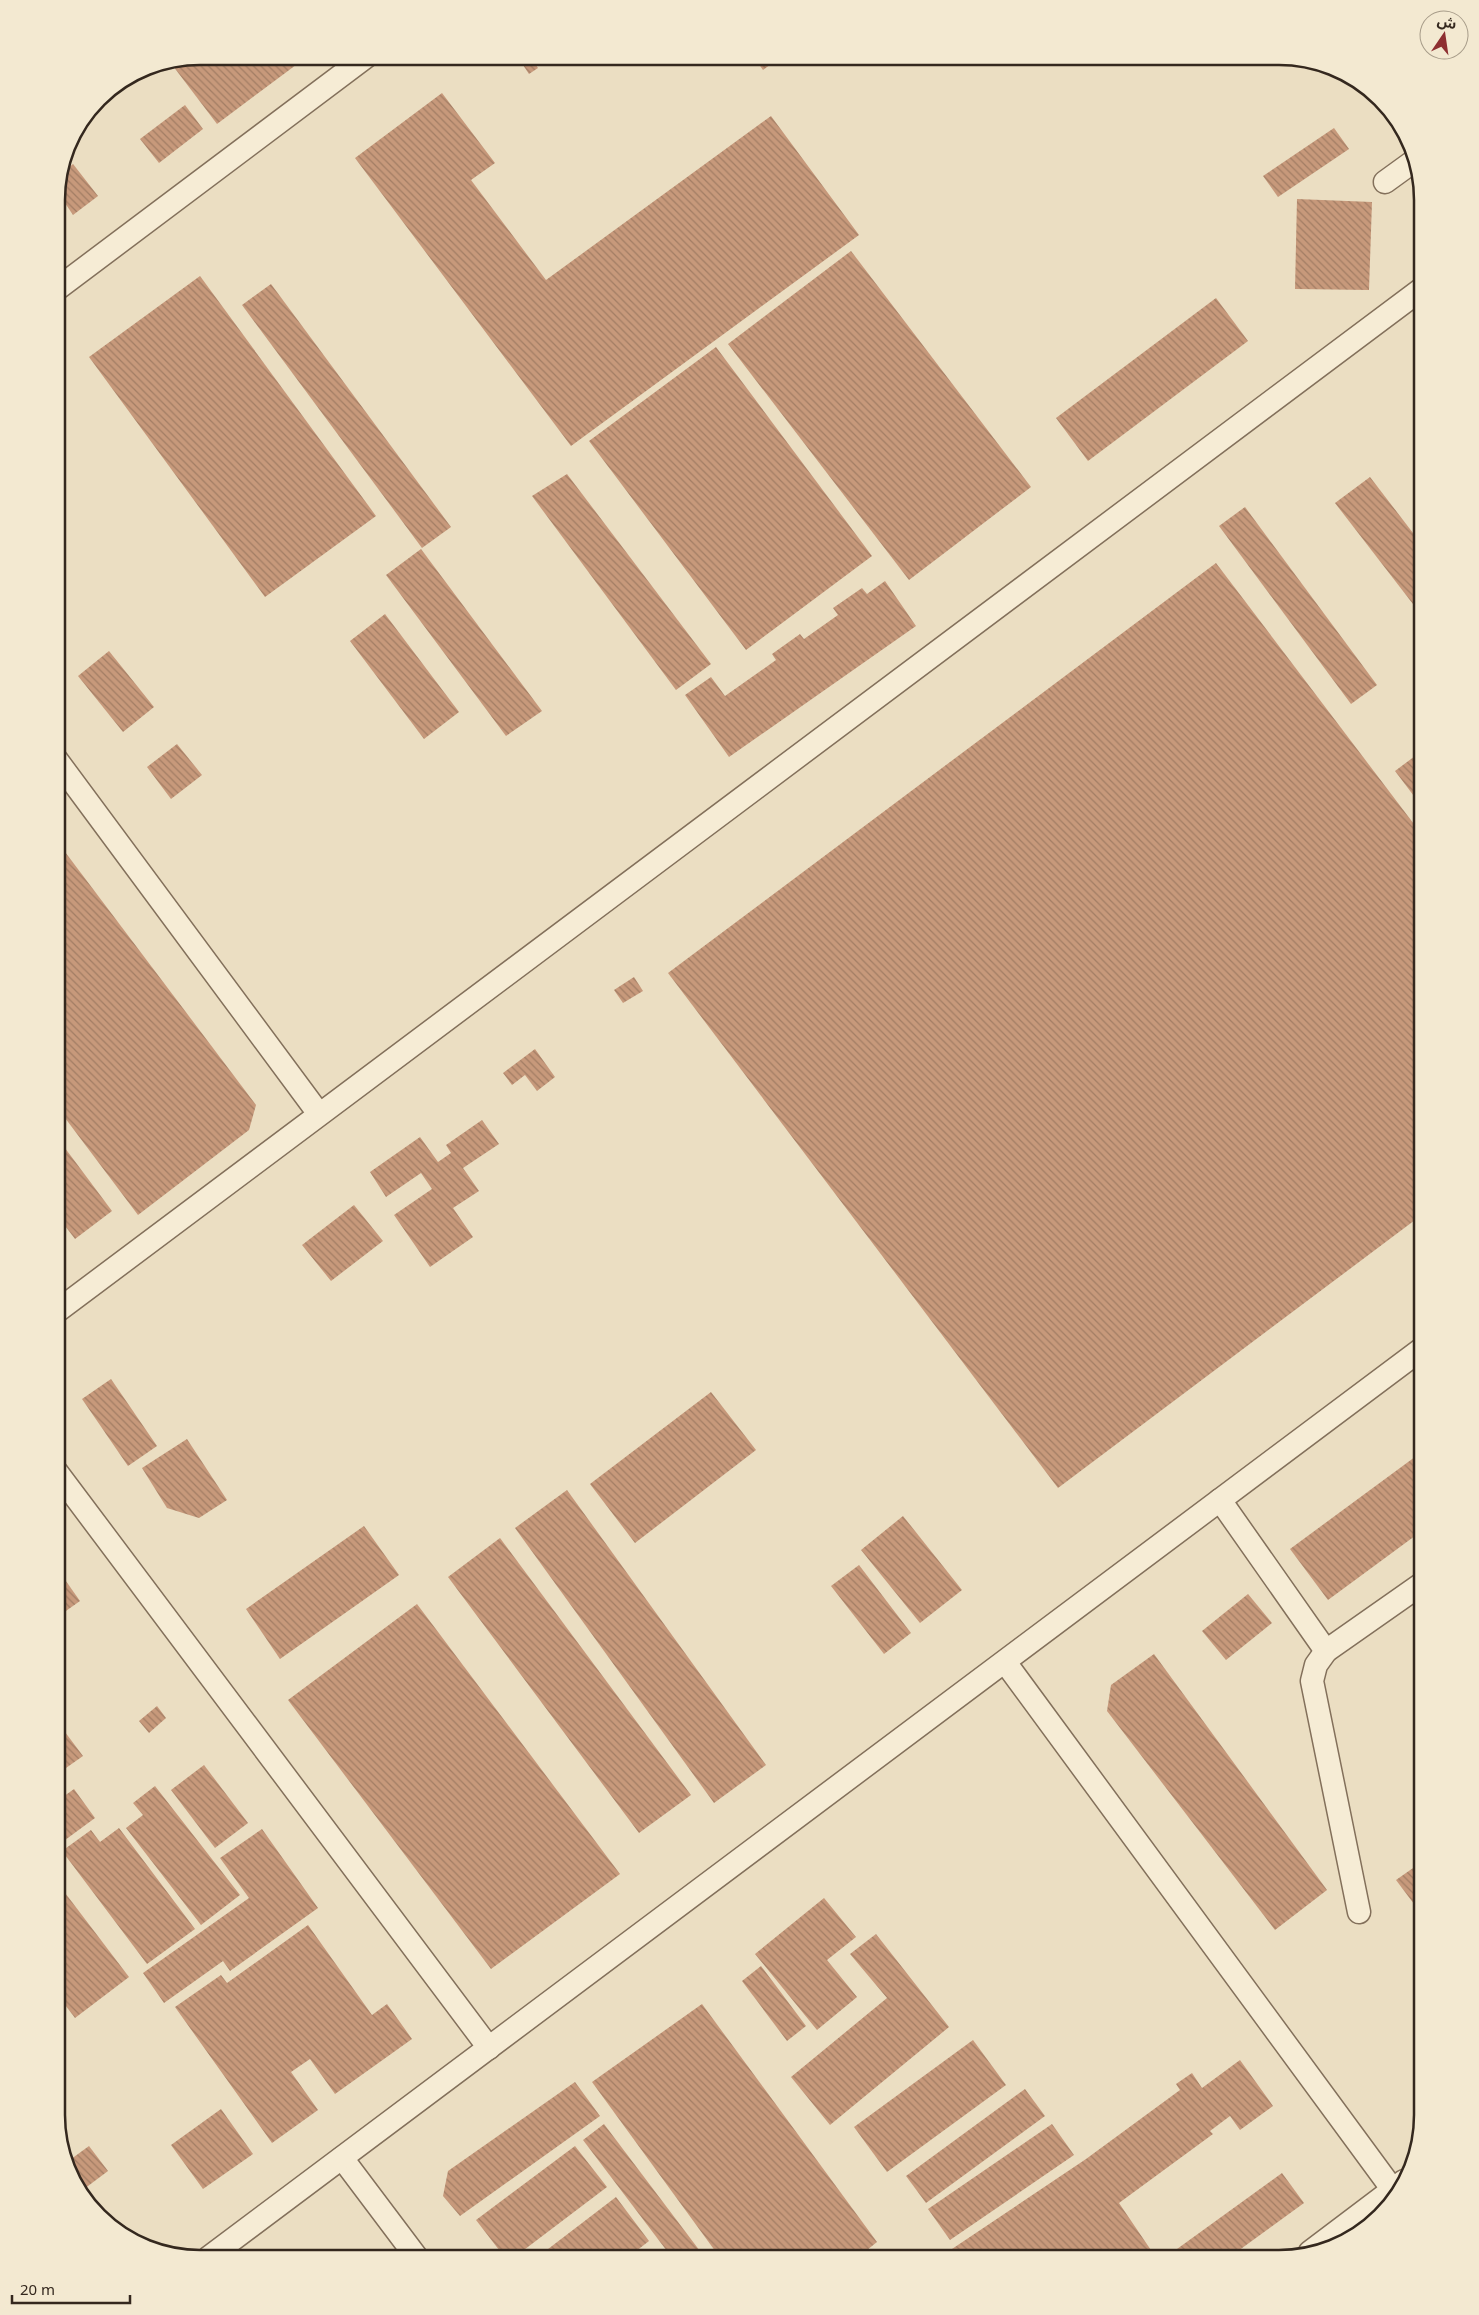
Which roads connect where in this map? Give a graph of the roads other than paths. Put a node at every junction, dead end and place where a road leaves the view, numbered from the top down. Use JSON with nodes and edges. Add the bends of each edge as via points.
{"nodes":[{"id":1,"x":355,"y":65,"type":"edge"},
{"id":2,"x":1409,"y":165,"type":"edge"},
{"id":3,"x":1385,"y":182,"type":"dead end"},
{"id":4,"x":65,"y":282,"type":"edge"},
{"id":5,"x":1414,"y":295,"type":"edge"},
{"id":6,"x":65,"y":771,"type":"edge"},
{"id":7,"x":319,"y":1114,"type":"junction"},
{"id":8,"x":65,"y":1305,"type":"edge"},
{"id":9,"x":1414,"y":1355,"type":"edge"},
{"id":10,"x":65,"y":1483,"type":"edge"},
{"id":11,"x":1220,"y":1500,"type":"junction"},
{"id":12,"x":1414,"y":1589,"type":"edge"},
{"id":13,"x":1326,"y":1651,"type":"junction"},
{"id":14,"x":1005,"y":1662,"type":"junction"},
{"id":15,"x":1359,"y":1912,"type":"dead end"},
{"id":16,"x":489,"y":2048,"type":"junction"},
{"id":17,"x":342,"y":2158,"type":"junction"},
{"id":18,"x":1397,"y":2182,"type":"edge"},
{"id":19,"x":1389,"y":2192,"type":"edge"},
{"id":20,"x":1322,"y":2243,"type":"edge"},
{"id":21,"x":219,"y":2250,"type":"edge"},
{"id":22,"x":412,"y":2250,"type":"edge"}],
"edges":[{"from":1,"to":4,"type":"lane"},
{"from":2,"to":3,"type":"lane"},
{"from":5,"to":7,"type":"lane"},
{"from":6,"to":7,"type":"lane"},
{"from":7,"to":8,"type":"lane"},
{"from":9,"to":11,"type":"lane"},
{"from":10,"to":16,"type":"lane"},
{"from":11,"to":13,"type":"lane"},
{"from":11,"to":14,"type":"lane"},
{"from":12,"to":13,"type":"lane"},
{"from":13,"to":15,"type":"lane","via":[[1316,1665],[1312,1681],[1314,1698]]},
{"from":14,"to":16,"type":"lane"},
{"from":14,"to":18,"type":"lane"},
{"from":16,"to":17,"type":"lane"},
{"from":17,"to":21,"type":"lane"},
{"from":17,"to":22,"type":"lane"},
{"from":19,"to":20,"type":"lane"}]}
